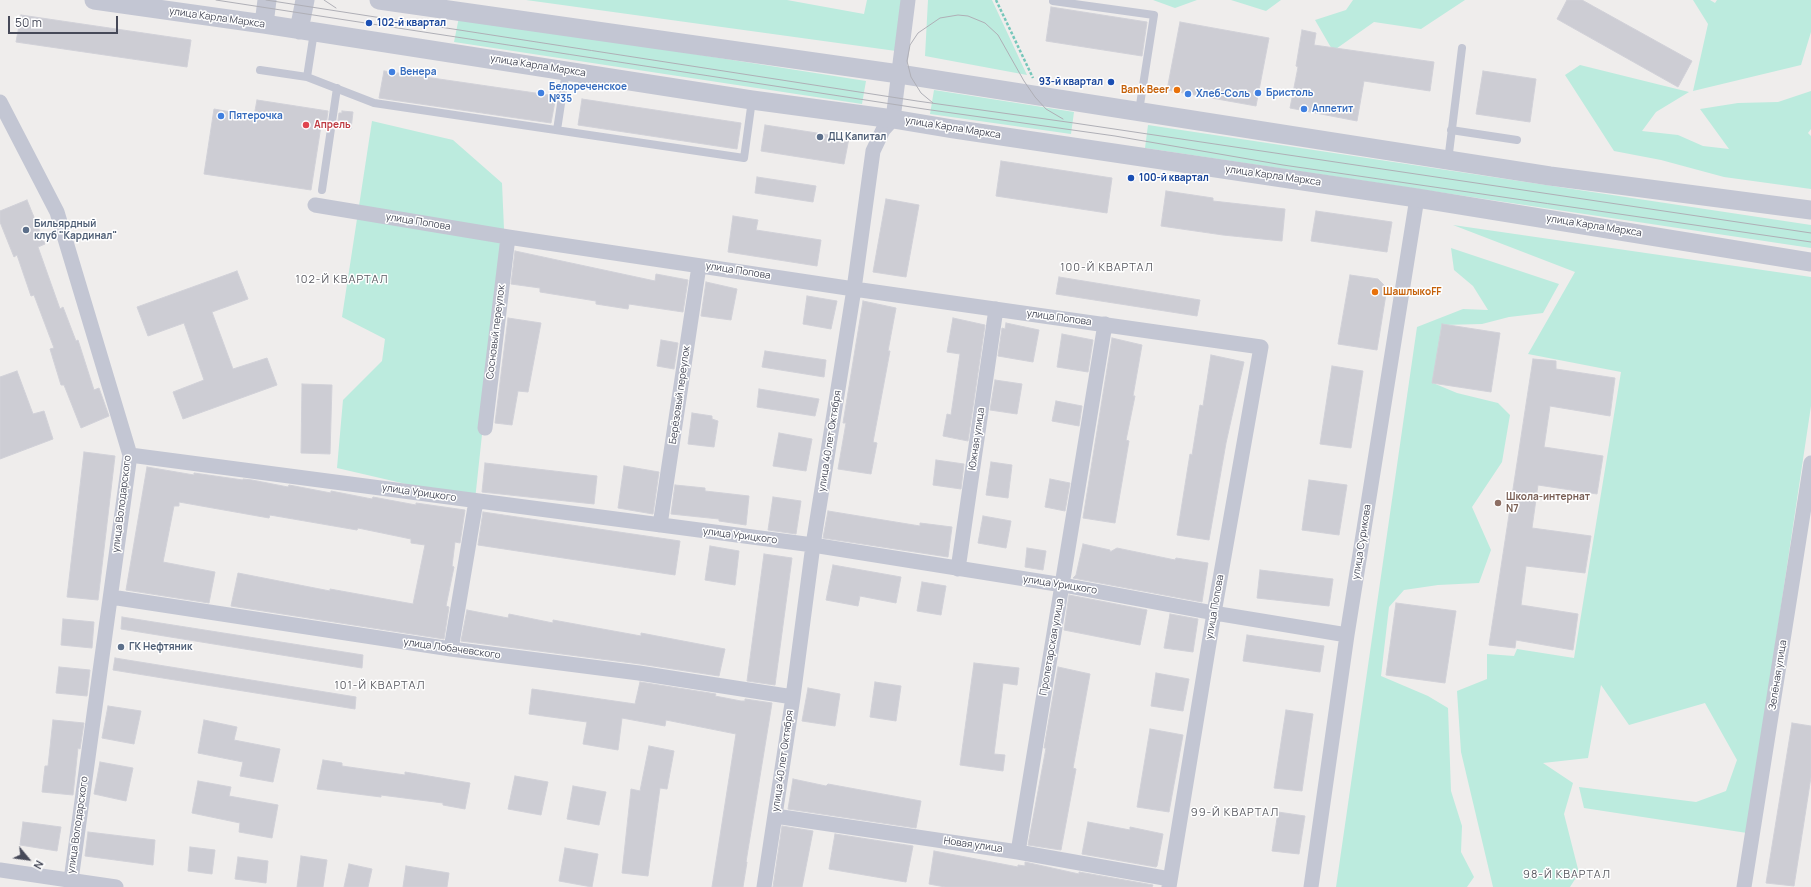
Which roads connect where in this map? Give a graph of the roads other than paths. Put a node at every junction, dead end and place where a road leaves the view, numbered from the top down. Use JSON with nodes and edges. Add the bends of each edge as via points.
{"nodes":[{"id":1,"x":94,"y":0,"type":"edge"},
{"id":2,"x":268,"y":0,"type":"edge"},
{"id":3,"x":305,"y":0,"type":"edge"},
{"id":4,"x":379,"y":0,"type":"edge"},
{"id":5,"x":908,"y":0,"type":"edge"},
{"id":6,"x":1053,"y":1,"type":"edge"},
{"id":7,"x":264,"y":24,"type":"junction"},
{"id":8,"x":306,"y":31,"type":"junction"},
{"id":9,"x":1462,"y":48,"type":"dead end"},
{"id":10,"x":260,"y":70,"type":"dead end"},
{"id":11,"x":566,"y":71,"type":"junction"},
{"id":12,"x":899,"y":74,"type":"junction"},
{"id":13,"x":307,"y":77,"type":"junction"},
{"id":14,"x":337,"y":88,"type":"junction"},
{"id":15,"x":752,"y":100,"type":"junction"},
{"id":16,"x":0,"y":102,"type":"edge"},
{"id":17,"x":1139,"y":111,"type":"junction"},
{"id":18,"x":893,"y":119,"type":"junction"},
{"id":19,"x":557,"y":130,"type":"junction"},
{"id":20,"x":1451,"y":130,"type":"junction"},
{"id":21,"x":1517,"y":140,"type":"dead end"},
{"id":22,"x":1448,"y":161,"type":"junction"},
{"id":23,"x":322,"y":190,"type":"dead end"},
{"id":24,"x":1416,"y":198,"type":"junction"},
{"id":25,"x":315,"y":205,"type":"dead end"},
{"id":26,"x":1811,"y":210,"type":"edge"},
{"id":27,"x":508,"y":236,"type":"junction"},
{"id":28,"x":1811,"y":262,"type":"edge"},
{"id":29,"x":699,"y":266,"type":"junction"},
{"id":30,"x":854,"y":289,"type":"junction"},
{"id":31,"x":996,"y":309,"type":"junction"},
{"id":32,"x":1105,"y":324,"type":"junction"},
{"id":33,"x":484,"y":428,"type":"dead end"},
{"id":34,"x":130,"y":454,"type":"junction"},
{"id":35,"x":1811,"y":463,"type":"edge"},
{"id":36,"x":476,"y":501,"type":"junction"},
{"id":37,"x":660,"y":525,"type":"junction"},
{"id":38,"x":813,"y":545,"type":"junction"},
{"id":39,"x":958,"y":569,"type":"junction"},
{"id":40,"x":1063,"y":585,"type":"junction"},
{"id":41,"x":111,"y":597,"type":"junction"},
{"id":42,"x":1214,"y":613,"type":"junction"},
{"id":43,"x":1347,"y":635,"type":"junction"},
{"id":44,"x":451,"y":649,"type":"junction"},
{"id":45,"x":793,"y":697,"type":"junction"},
{"id":46,"x":775,"y":816,"type":"junction"},
{"id":47,"x":1018,"y":852,"type":"junction"},
{"id":48,"x":0,"y":870,"type":"edge"},
{"id":49,"x":71,"y":880,"type":"junction"},
{"id":50,"x":1169,"y":883,"type":"edge"},
{"id":51,"x":116,"y":887,"type":"edge"},
{"id":52,"x":764,"y":887,"type":"edge"},
{"id":53,"x":1311,"y":887,"type":"edge"},
{"id":54,"x":1744,"y":887,"type":"edge"}],
"edges":[{"from":1,"to":7,"type":"street","name":"улица Карла Маркса"},
{"from":2,"to":7,"type":"street"},
{"from":3,"to":8,"type":"street"},
{"from":4,"to":12,"type":"street"},
{"from":5,"to":12,"type":"street"},
{"from":6,"to":17,"type":"lane","via":[[1154,15]]},
{"from":7,"to":8,"type":"street","name":"улица Карла Маркса"},
{"from":8,"to":11,"type":"street","name":"улица Карла Маркса"},
{"from":8,"to":13,"type":"lane"},
{"from":9,"to":20,"type":"lane"},
{"from":10,"to":13,"type":"lane"},
{"from":11,"to":15,"type":"street","name":"улица Карла Маркса"},
{"from":11,"to":19,"type":"lane"},
{"from":12,"to":17,"type":"street"},
{"from":12,"to":18,"type":"street"},
{"from":13,"to":14,"type":"lane"},
{"from":14,"to":19,"type":"lane","via":[[374,103]]},
{"from":14,"to":23,"type":"lane"},
{"from":15,"to":18,"type":"street","name":"улица Карла Маркса"},
{"from":15,"to":19,"type":"lane","via":[[744,158]]},
{"from":16,"to":34,"type":"street","name":"улица Володарского","via":[[57,212]]},
{"from":17,"to":22,"type":"street"},
{"from":18,"to":24,"type":"street","name":"улица Карла Маркса"},
{"from":18,"to":30,"type":"street","name":"улица 40 лет Октября","via":[[883,130],[873,151]]},
{"from":20,"to":21,"type":"lane"},
{"from":20,"to":22,"type":"lane"},
{"from":22,"to":26,"type":"street"},
{"from":24,"to":28,"type":"street","name":"улица Карла Маркса"},
{"from":24,"to":43,"type":"street","name":"улица Сурикова"},
{"from":25,"to":27,"type":"street","name":"улица Попова"},
{"from":27,"to":29,"type":"street","name":"улица Попова"},
{"from":27,"to":33,"type":"street","name":"Сосновый переулок"},
{"from":29,"to":30,"type":"street","name":"улица Попова"},
{"from":29,"to":37,"type":"street","name":"Берёзовый переулок"},
{"from":30,"to":31,"type":"street","name":"улица Попова"},
{"from":30,"to":38,"type":"street","name":"улица 40 лет Октября"},
{"from":31,"to":32,"type":"street","name":"улица Попова"},
{"from":31,"to":39,"type":"street","name":"Южная улица"},
{"from":32,"to":40,"type":"street","name":"Пролетарская улица"},
{"from":32,"to":42,"type":"street","name":"улица Попова","via":[[1261,347]]},
{"from":34,"to":36,"type":"street","name":"улица Урицкого"},
{"from":34,"to":41,"type":"street","name":"улица Володарского"},
{"from":35,"to":54,"type":"street","name":"Зелёная улица"},
{"from":36,"to":37,"type":"street","name":"улица Урицкого"},
{"from":36,"to":44,"type":"street"},
{"from":37,"to":38,"type":"street","name":"улица Урицкого"},
{"from":38,"to":39,"type":"street","name":"улица Урицкого"},
{"from":38,"to":45,"type":"street","name":"улица 40 лет Октября"},
{"from":39,"to":40,"type":"street","name":"улица Урицкого"},
{"from":40,"to":42,"type":"street","name":"улица Урицкого"},
{"from":40,"to":47,"type":"street","name":"Пролетарская улица"},
{"from":41,"to":44,"type":"street","name":"улица Лобачевского"},
{"from":41,"to":49,"type":"street","name":"улица Володарского"},
{"from":42,"to":43,"type":"street","name":"улица Урицкого"},
{"from":42,"to":50,"type":"street","name":"улица Попова"},
{"from":43,"to":53,"type":"street","name":"улица Сурикова"},
{"from":44,"to":45,"type":"street","name":"улица Лобачевского","via":[[639,672]]},
{"from":45,"to":46,"type":"street","name":"улица 40 лет Октября"},
{"from":46,"to":47,"type":"street","name":"Новая улица"},
{"from":46,"to":52,"type":"street","name":"улица 40 лет Октября"},
{"from":47,"to":50,"type":"street","name":"Новая улица"},
{"from":48,"to":49,"type":"street"},
{"from":49,"to":51,"type":"street"}]}
